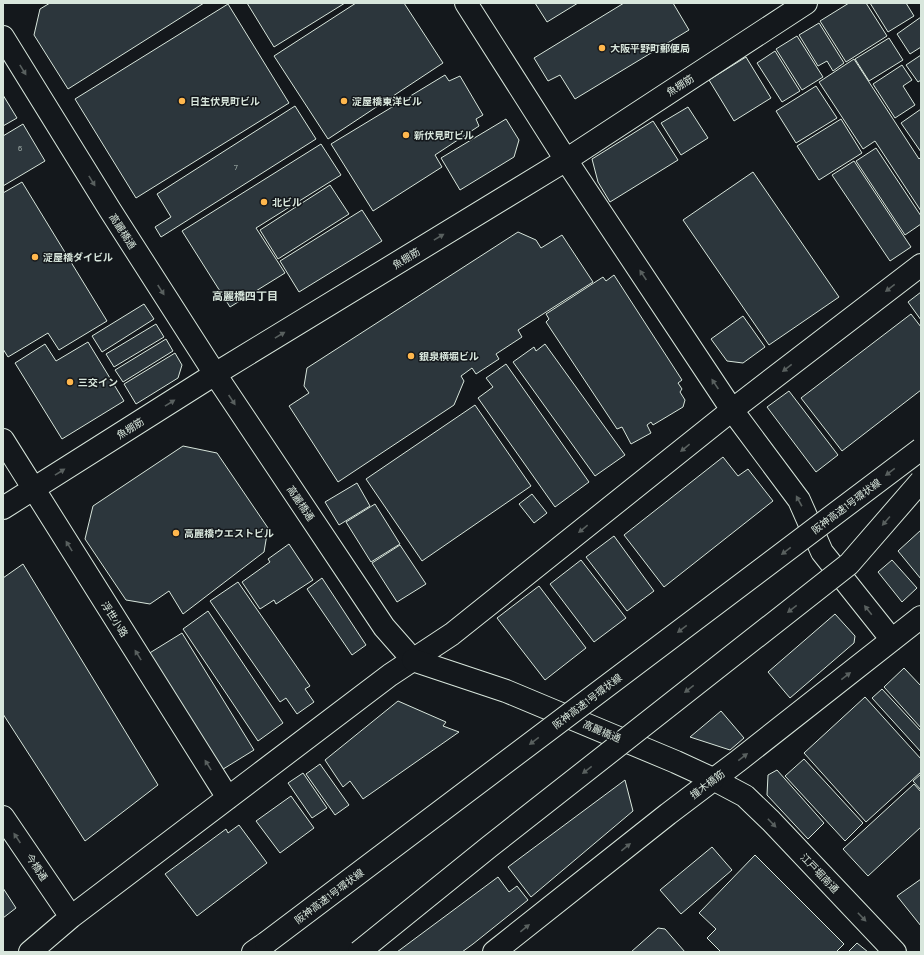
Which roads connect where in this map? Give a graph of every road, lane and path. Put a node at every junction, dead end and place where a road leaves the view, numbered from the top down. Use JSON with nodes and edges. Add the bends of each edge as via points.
{"nodes":[{"id":1,"x":466,"y":3,"type":"edge"},
{"id":2,"x":806,"y":3,"type":"edge"},
{"id":3,"x":3,"y":37,"type":"edge"},
{"id":4,"x":566,"y":160,"type":"junction"},
{"id":5,"x":921,"y":265,"type":"edge"},
{"id":6,"x":215,"y":374,"type":"junction"},
{"id":7,"x":732,"y":410,"type":"junction"},
{"id":8,"x":3,"y":440,"type":"edge"},
{"id":9,"x":921,"y":449,"type":"edge"},
{"id":10,"x":921,"y":481,"type":"edge"},
{"id":11,"x":33,"y":489,"type":"junction"},
{"id":12,"x":3,"y":508,"type":"edge"},
{"id":13,"x":921,"y":617,"type":"edge"},
{"id":14,"x":892,"y":640,"type":"junction"},
{"id":15,"x":413,"y":660,"type":"junction"},
{"id":16,"x":713,"y":779,"type":"junction"},
{"id":17,"x":745,"y":796,"type":"joint"},
{"id":18,"x":228,"y":798,"type":"junction"},
{"id":19,"x":3,"y":817,"type":"edge"},
{"id":20,"x":71,"y":917,"type":"junction"},
{"id":21,"x":258,"y":949,"type":"edge"},
{"id":22,"x":30,"y":952,"type":"edge"},
{"id":23,"x":359,"y":952,"type":"edge"},
{"id":24,"x":494,"y":952,"type":"edge"},
{"id":25,"x":895,"y":952,"type":"edge"}],
"edges":[{"from":1,"to":4,"type":"main road"},
{"from":2,"to":4,"type":"main road","name":"魚棚筋"},
{"from":3,"to":6,"type":"main road","name":"高麗橋通","one_way":true},
{"from":6,"to":4,"type":"main road","name":"魚棚筋","one_way":true},
{"from":7,"to":4,"type":"main road","one_way":true},
{"from":5,"to":7,"type":"main road","one_way":true},
{"from":11,"to":6,"type":"main road","name":"魚棚筋","one_way":true},
{"from":6,"to":15,"type":"main road","name":"高麗橋通","one_way":true,"via":[[384,627]]},
{"from":14,"to":7,"type":"main road","one_way":true,"via":[[822,552],[799,500]]},
{"from":7,"to":15,"type":"main road","one_way":true,"via":[[452,634]]},
{"from":8,"to":11,"type":"main road","name":"浮世小路"},
{"from":9,"to":21,"type":"main road","name":"阪神高速1号環状線","one_way":true,"bridge":true},
{"from":10,"to":23,"type":"main road","one_way":true,"bridge":true,"via":[[849,564]]},
{"from":11,"to":12,"type":"main road","name":"魚棚筋"},
{"from":18,"to":11,"type":"main road","name":"浮世小路","one_way":true},
{"from":13,"to":14,"type":"main road","name":"撞木橋筋"},
{"from":16,"to":14,"type":"main road","name":"撞木橋筋","one_way":true},
{"from":15,"to":16,"type":"main road","name":"高麗橋通","via":[[506,691]]},
{"from":15,"to":18,"type":"main road"},
{"from":16,"to":17,"type":"main road","name":"高麗橋通"},
{"from":24,"to":16,"type":"main road","name":"撞木橋筋","one_way":true},
{"from":17,"to":25,"type":"main road","name":"江戸堀南通","one_way":true},
{"from":18,"to":20,"type":"main road"},
{"from":20,"to":19,"type":"main road","name":"今橋通","one_way":true},
{"from":20,"to":22,"type":"main road"}]}
